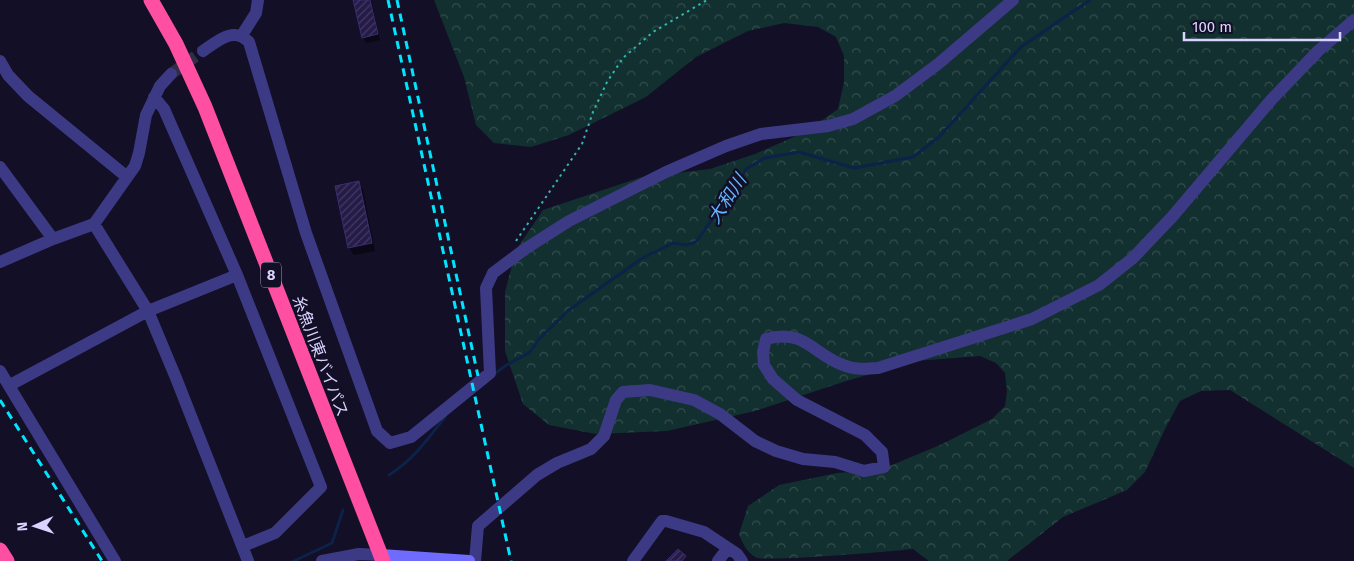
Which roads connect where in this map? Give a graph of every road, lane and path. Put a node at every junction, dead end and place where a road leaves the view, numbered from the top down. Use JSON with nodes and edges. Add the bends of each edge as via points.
{"nodes":[{"id":1,"x":151,"y":0,"type":"edge"},
{"id":2,"x":258,"y":0,"type":"edge"},
{"id":3,"x":707,"y":0,"type":"edge"},
{"id":4,"x":1013,"y":0,"type":"edge"},
{"id":5,"x":1354,"y":20,"type":"edge"},
{"id":6,"x":242,"y":34,"type":"junction"},
{"id":7,"x":203,"y":51,"type":"tunnel mouth"},
{"id":8,"x":0,"y":61,"type":"edge"},
{"id":9,"x":171,"y":74,"type":"tunnel mouth"},
{"id":10,"x":154,"y":97,"type":"junction"},
{"id":11,"x":0,"y":167,"type":"edge"},
{"id":12,"x":128,"y":176,"type":"junction"},
{"id":13,"x":94,"y":224,"type":"junction"},
{"id":14,"x":53,"y":239,"type":"junction"},
{"id":15,"x":516,"y":241,"type":"dead end"},
{"id":16,"x":0,"y":262,"type":"edge"},
{"id":17,"x":236,"y":275,"type":"junction"},
{"id":18,"x":148,"y":311,"type":"junction"},
{"id":19,"x":0,"y":371,"type":"edge"},
{"id":20,"x":10,"y":385,"type":"junction"},
{"id":21,"x":243,"y":546,"type":"junction"},
{"id":22,"x":728,"y":548,"type":"junction"},
{"id":23,"x":0,"y":550,"type":"edge"},
{"id":24,"x":382,"y":558,"type":"edge"},
{"id":25,"x":7,"y":561,"type":"edge"},
{"id":26,"x":115,"y":561,"type":"edge"},
{"id":27,"x":248,"y":561,"type":"edge"},
{"id":28,"x":322,"y":561,"type":"edge"},
{"id":29,"x":469,"y":561,"type":"edge"},
{"id":30,"x":475,"y":561,"type":"edge"},
{"id":31,"x":633,"y":561,"type":"edge"},
{"id":32,"x":718,"y":561,"type":"edge"},
{"id":33,"x":742,"y":561,"type":"edge"}],
"edges":[{"from":1,"to":24,"type":"highway","name":"糸魚川東バイパス","number":"8","via":[[176,44],[205,108]]},
{"from":2,"to":6,"type":"street","via":[[256,12]]},
{"from":3,"to":15,"type":"path","via":[[653,32],[623,58],[607,82],[582,144]]},
{"from":4,"to":6,"type":"street","via":[[895,96],[853,119],[828,126],[761,134],[726,146],[569,221],[525,249],[493,273],[486,288],[490,373],[410,437],[390,443],[377,431],[306,233],[249,42]]},
{"from":5,"to":30,"type":"street","via":[[1318,51],[1272,99],[1133,258],[1099,285],[1032,319],[878,368],[859,369],[843,365],[797,337],[766,338],[764,366],[773,379],[797,400],[865,435],[882,452],[884,468],[864,470],[835,462],[802,459],[755,441],[720,414],[694,400],[650,390],[623,392],[616,400],[604,436],[591,449],[537,475],[478,526]]},
{"from":6,"to":7,"type":"street","via":[[220,38]]},
{"from":8,"to":12,"type":"street","via":[[28,96]]},
{"from":9,"to":10,"type":"street"},
{"from":10,"to":12,"type":"street","via":[[146,115],[139,153]]},
{"from":10,"to":17,"type":"street","via":[[164,109]]},
{"from":11,"to":14,"type":"street"},
{"from":12,"to":13,"type":"street"},
{"from":13,"to":14,"type":"street"},
{"from":13,"to":18,"type":"street"},
{"from":14,"to":16,"type":"street"},
{"from":17,"to":18,"type":"street"},
{"from":17,"to":21,"type":"street","via":[[321,487],[275,533]]},
{"from":18,"to":20,"type":"street"},
{"from":18,"to":21,"type":"street"},
{"from":19,"to":20,"type":"street"},
{"from":20,"to":26,"type":"street"},
{"from":21,"to":27,"type":"street"},
{"from":22,"to":31,"type":"street","via":[[704,532],[666,520]]},
{"from":22,"to":32,"type":"street"},
{"from":22,"to":33,"type":"street"},
{"from":23,"to":25,"type":"highway"},
{"from":24,"to":28,"type":"street","via":[[359,554]]},
{"from":24,"to":29,"type":"street"}]}
